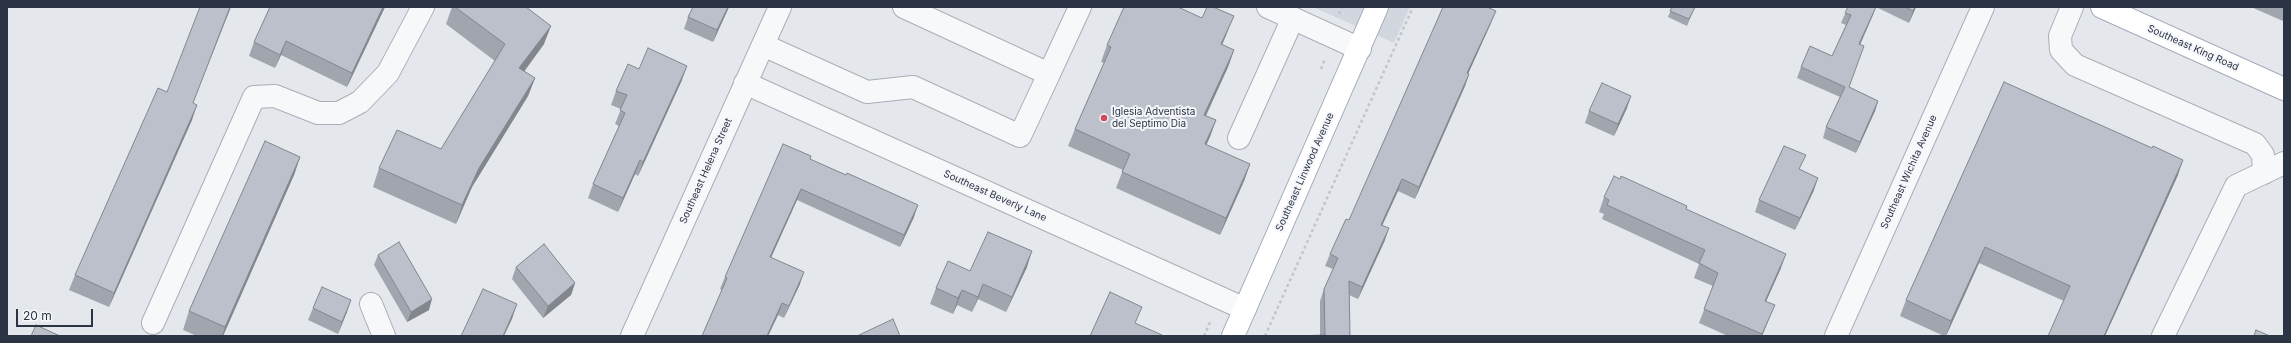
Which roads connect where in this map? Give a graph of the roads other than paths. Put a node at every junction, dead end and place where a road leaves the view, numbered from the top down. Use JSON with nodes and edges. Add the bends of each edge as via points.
{"nodes":[{"id":1,"x":423,"y":7,"type":"edge"},
{"id":2,"x":780,"y":7,"type":"edge"},
{"id":3,"x":904,"y":7,"type":"edge"},
{"id":4,"x":1080,"y":7,"type":"edge"},
{"id":5,"x":1268,"y":7,"type":"edge"},
{"id":6,"x":1377,"y":7,"type":"edge"},
{"id":7,"x":1983,"y":7,"type":"edge"},
{"id":8,"x":2072,"y":7,"type":"edge"},
{"id":9,"x":2102,"y":7,"type":"edge"},
{"id":10,"x":1293,"y":18,"type":"junction"},
{"id":11,"x":763,"y":45,"type":"junction"},
{"id":12,"x":1360,"y":49,"type":"junction"},
{"id":13,"x":1048,"y":74,"type":"junction"},
{"id":14,"x":745,"y":83,"type":"junction"},
{"id":15,"x":2284,"y":89,"type":"edge"},
{"id":16,"x":1239,"y":138,"type":"dead end"},
{"id":17,"x":2284,"y":163,"type":"edge"},
{"id":18,"x":2264,"y":173,"type":"junction"},
{"id":19,"x":371,"y":304,"type":"dead end"},
{"id":20,"x":1244,"y":309,"type":"junction"},
{"id":21,"x":153,"y":323,"type":"dead end"},
{"id":22,"x":384,"y":336,"type":"edge"},
{"id":23,"x":632,"y":336,"type":"edge"},
{"id":24,"x":1232,"y":336,"type":"edge"},
{"id":25,"x":1836,"y":336,"type":"edge"},
{"id":26,"x":2163,"y":336,"type":"edge"}],
"edges":[{"from":1,"to":21,"type":"street","via":[[388,73],[360,102],[339,113],[318,113],[275,96],[254,97]]},
{"from":2,"to":11,"type":"street","name":"Southeast Helena Street"},
{"from":3,"to":13,"type":"street"},
{"from":4,"to":13,"type":"street"},
{"from":5,"to":10,"type":"street"},
{"from":6,"to":12,"type":"main road","name":"Southeast Linwood Avenue"},
{"from":7,"to":25,"type":"street","name":"Southeast Wichita Avenue"},
{"from":8,"to":18,"type":"street","via":[[2060,36],[2061,50],[2075,65],[2255,144],[2263,155]]},
{"from":9,"to":15,"type":"main road","name":"Southeast King Road"},
{"from":10,"to":12,"type":"street"},
{"from":10,"to":16,"type":"street"},
{"from":11,"to":13,"type":"street","via":[[866,92],[913,87],[1020,136]]},
{"from":11,"to":14,"type":"street","name":"Southeast Helena Street"},
{"from":12,"to":20,"type":"main road","name":"Southeast Linwood Avenue"},
{"from":14,"to":20,"type":"street","name":"Southeast Beverly Lane"},
{"from":14,"to":23,"type":"street","name":"Southeast Helena Street"},
{"from":17,"to":18,"type":"street"},
{"from":18,"to":26,"type":"street","via":[[2236,186]]},
{"from":19,"to":22,"type":"street"},
{"from":20,"to":24,"type":"main road","name":"Southeast Linwood Avenue"}]}
